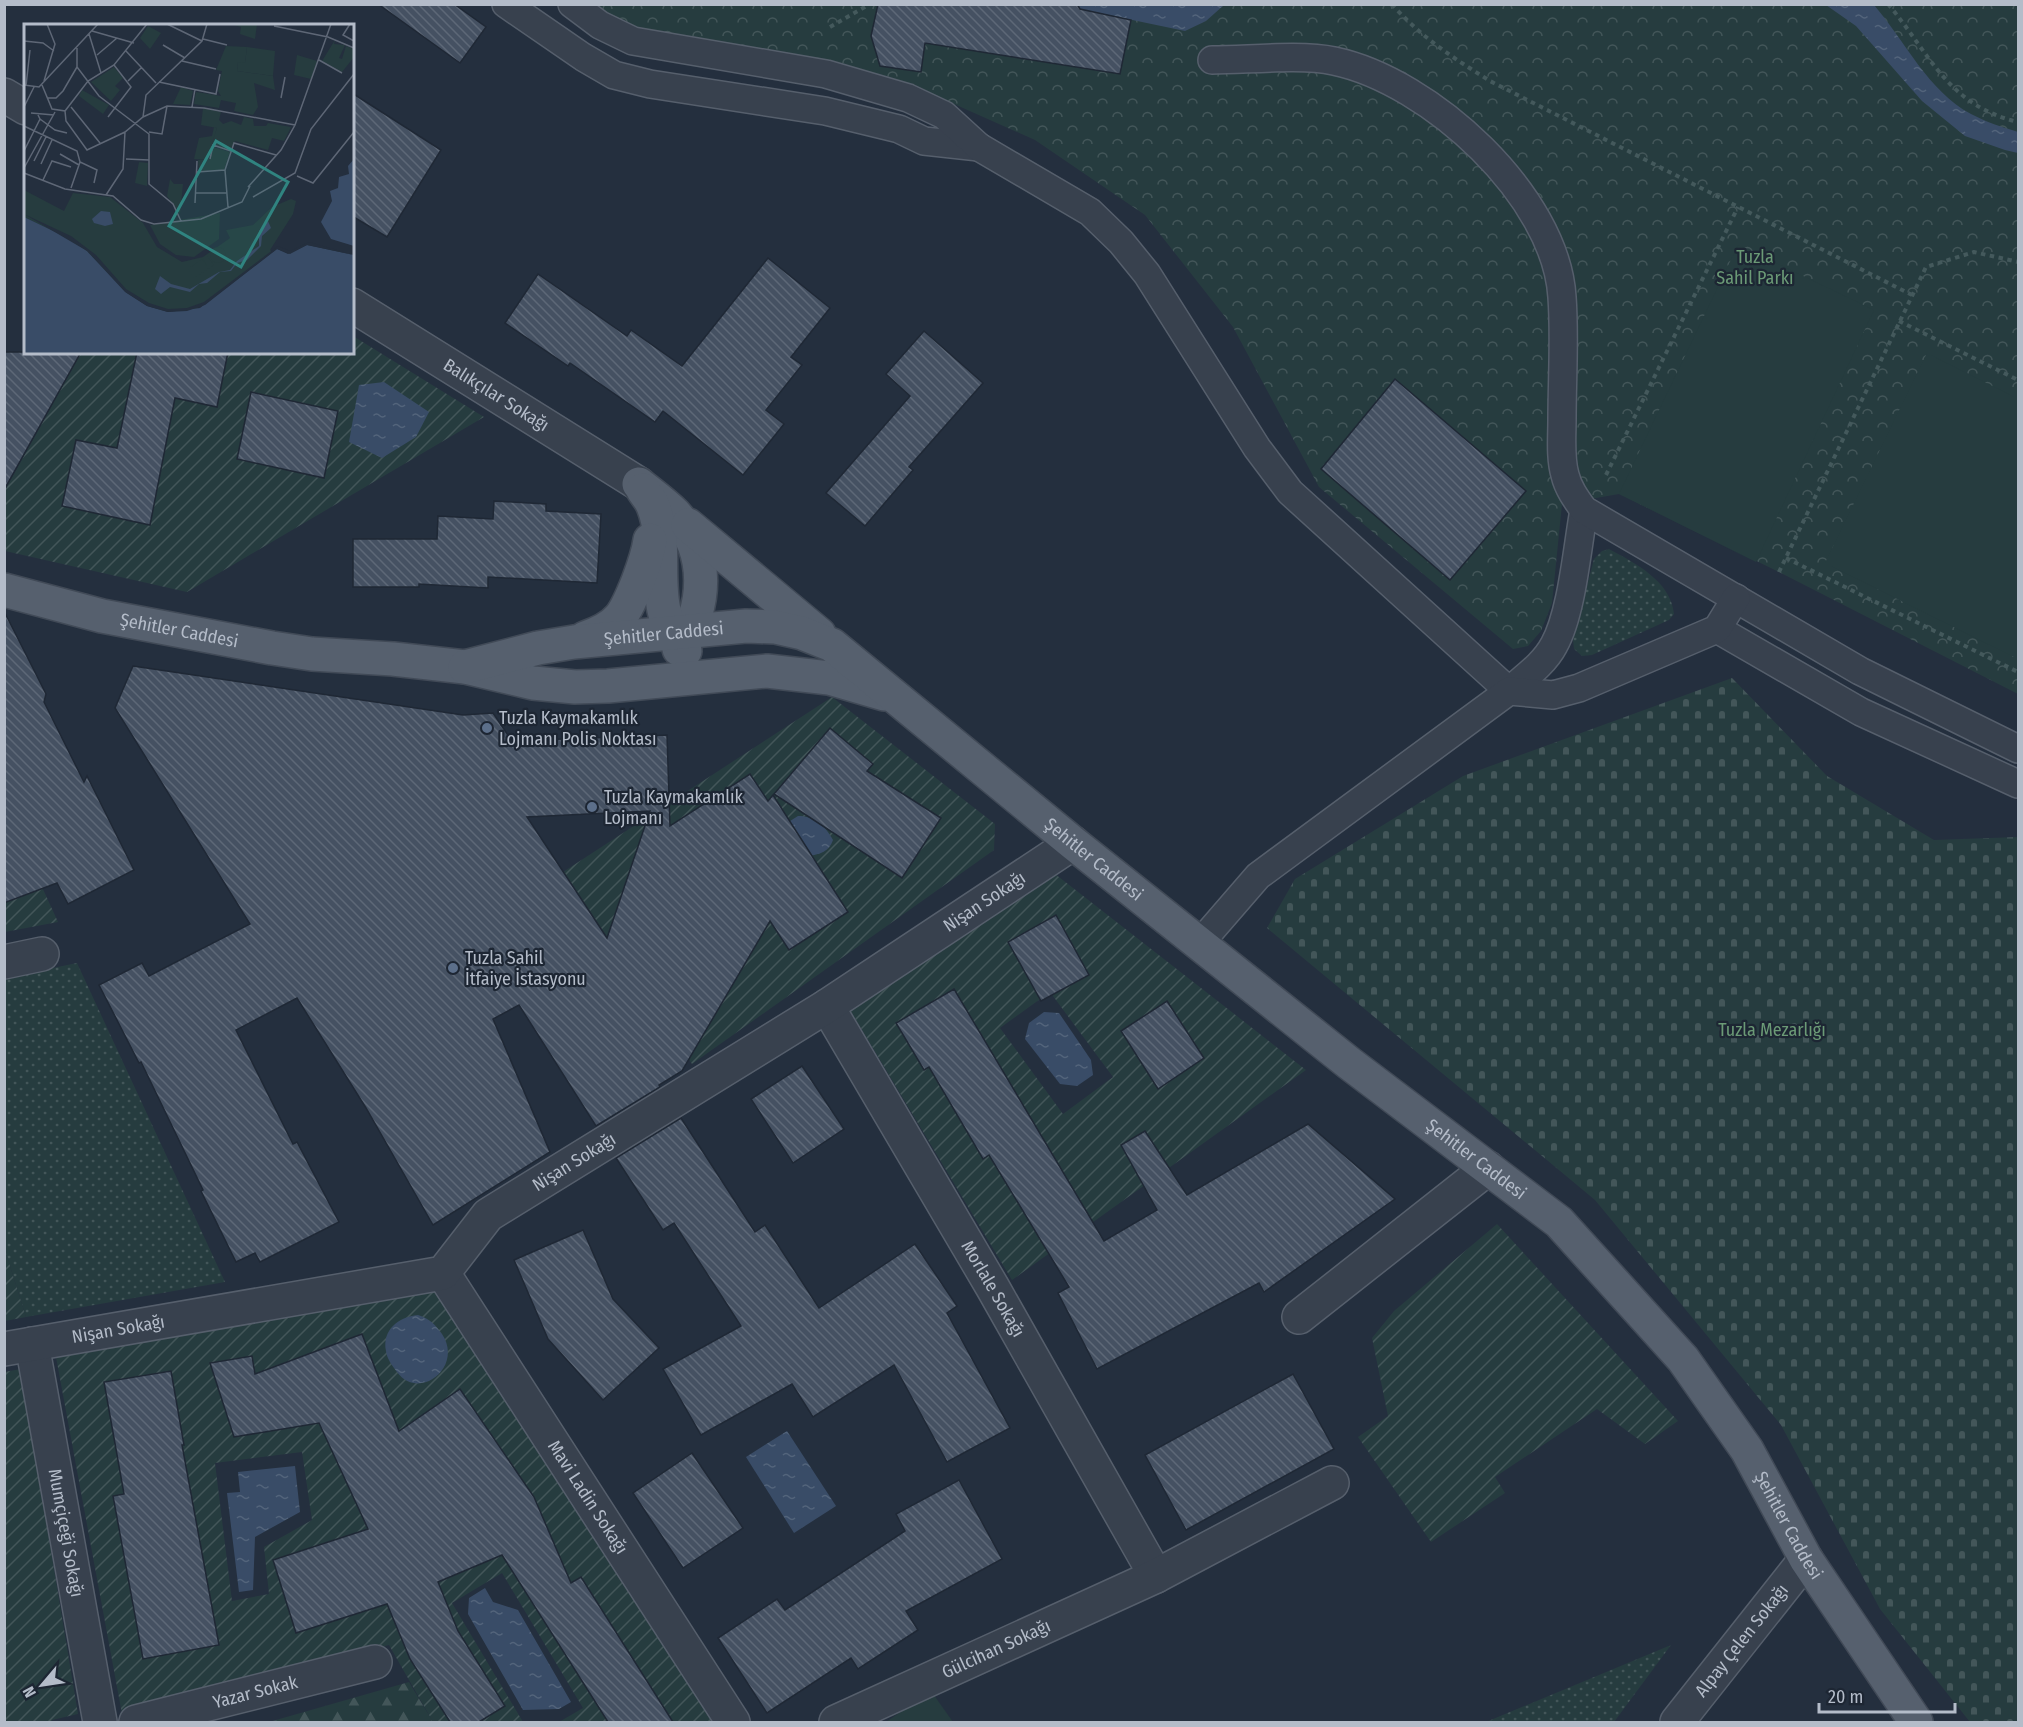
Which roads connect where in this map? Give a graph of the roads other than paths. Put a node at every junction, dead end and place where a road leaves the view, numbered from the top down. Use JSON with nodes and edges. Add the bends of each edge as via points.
{"nodes":[{"id":1,"x":506,"y":4,"type":"edge"},
{"id":2,"x":572,"y":4,"type":"edge"},
{"id":3,"x":1212,"y":60,"type":"dead end"},
{"id":4,"x":4,"y":95,"type":"edge"},
{"id":5,"x":24,"y":107,"type":"edge"},
{"id":6,"x":979,"y":147,"type":"junction"},
{"id":7,"x":354,"y":306,"type":"edge"},
{"id":8,"x":639,"y":484,"type":"junction"},
{"id":9,"x":1584,"y":510,"type":"junction"},
{"id":10,"x":675,"y":514,"type":"junction"},
{"id":11,"x":4,"y":590,"type":"edge"},
{"id":12,"x":1736,"y":598,"type":"junction"},
{"id":13,"x":1717,"y":629,"type":"junction"},
{"id":14,"x":680,"y":637,"type":"junction"},
{"id":15,"x":574,"y":642,"type":"junction"},
{"id":16,"x":832,"y":645,"type":"junction"},
{"id":17,"x":465,"y":667,"type":"junction"},
{"id":18,"x":731,"y":675,"type":"junction"},
{"id":19,"x":608,"y":686,"type":"junction"},
{"id":20,"x":1509,"y":691,"type":"junction"},
{"id":21,"x":913,"y":710,"type":"junction"},
{"id":22,"x":2019,"y":749,"type":"edge"},
{"id":23,"x":2019,"y":784,"type":"edge"},
{"id":24,"x":1073,"y":843,"type":"junction"},
{"id":25,"x":1200,"y":943,"type":"junction"},
{"id":26,"x":42,"y":954,"type":"dead end"},
{"id":27,"x":4,"y":962,"type":"edge"},
{"id":28,"x":828,"y":1006,"type":"junction"},
{"id":29,"x":1488,"y":1168,"type":"junction"},
{"id":30,"x":443,"y":1273,"type":"junction"},
{"id":31,"x":1299,"y":1317,"type":"dead end"},
{"id":32,"x":18,"y":1347,"type":"edge"},
{"id":33,"x":1332,"y":1483,"type":"dead end"},
{"id":34,"x":1806,"y":1559,"type":"junction"},
{"id":35,"x":1156,"y":1576,"type":"junction"},
{"id":36,"x":375,"y":1662,"type":"dead end"},
{"id":37,"x":100,"y":1722,"type":"edge"},
{"id":38,"x":136,"y":1722,"type":"edge"},
{"id":39,"x":733,"y":1722,"type":"edge"},
{"id":40,"x":836,"y":1722,"type":"edge"},
{"id":41,"x":1677,"y":1722,"type":"edge"},
{"id":42,"x":1916,"y":1722,"type":"edge"}],
"edges":[{"from":1,"to":6,"type":"lane","via":[[614,75],[825,111],[899,129],[924,141]]},
{"from":2,"to":6,"type":"lane","via":[[600,25],[633,41],[826,74],[908,98],[944,115]]},
{"from":3,"to":9,"type":"lane","via":[[1308,58],[1355,66],[1423,100],[1497,163],[1536,216],[1560,271],[1564,473],[1573,496]]},
{"from":4,"to":5,"type":"street"},
{"from":6,"to":20,"type":"lane","via":[[1090,212],[1121,242],[1147,274],[1257,448],[1290,492]]},
{"from":7,"to":8,"type":"street","name":"Balıkçılar Sokağı"},
{"from":8,"to":10,"type":"main road"},
{"from":8,"to":14,"type":"main road","via":[[653,505],[658,528],[664,610]]},
{"from":8,"to":15,"type":"main road","via":[[650,514],[651,533],[649,552],[628,608],[601,633]]},
{"from":9,"to":12,"type":"lane"},
{"from":9,"to":20,"type":"lane","via":[[1566,613],[1554,645],[1535,669]]},
{"from":10,"to":14,"type":"main road","via":[[701,563],[700,595]]},
{"from":10,"to":16,"type":"main road"},
{"from":11,"to":17,"type":"main road","name":"Şehitler Caddesi","via":[[102,616],[272,648]]},
{"from":12,"to":13,"type":"lane"},
{"from":12,"to":22,"type":"lane","via":[[1860,671]]},
{"from":13,"to":20,"type":"lane","via":[[1579,688],[1553,695]]},
{"from":13,"to":23,"type":"lane","via":[[1861,712]]},
{"from":14,"to":15,"type":"main road","name":"Şehitler Caddesi"},
{"from":14,"to":16,"type":"main road","name":"Şehitler Caddesi","via":[[746,626],[775,627]]},
{"from":14,"to":18,"type":"main road","via":[[692,659],[709,670]]},
{"from":14,"to":19,"type":"main road","via":[[671,658],[654,671]]},
{"from":15,"to":17,"type":"main road","name":"Şehitler Caddesi"},
{"from":16,"to":21,"type":"main road","name":"Şehitler Caddesi"},
{"from":17,"to":19,"type":"main road","name":"Şehitler Caddesi","via":[[533,683]]},
{"from":18,"to":19,"type":"main road","name":"Şehitler Caddesi"},
{"from":18,"to":21,"type":"main road","name":"Şehitler Caddesi","via":[[767,671],[829,678],[884,694]]},
{"from":20,"to":25,"type":"lane","via":[[1258,876]]},
{"from":21,"to":24,"type":"main road","name":"Şehitler Caddesi"},
{"from":24,"to":25,"type":"main road","name":"Şehitler Caddesi"},
{"from":24,"to":28,"type":"street","name":"Nişan Sokağı"},
{"from":25,"to":29,"type":"main road","name":"Şehitler Caddesi"},
{"from":26,"to":27,"type":"street"},
{"from":28,"to":30,"type":"street","name":"Nişan Sokağı","via":[[488,1215]]},
{"from":28,"to":35,"type":"street","name":"Morlale Sokağı"},
{"from":29,"to":31,"type":"street"},
{"from":29,"to":34,"type":"main road","name":"Şehitler Caddesi","via":[[1559,1222],[1683,1359],[1747,1450]]},
{"from":30,"to":32,"type":"street","name":"Nişan Sokağı"},
{"from":30,"to":39,"type":"street","name":"Mavi Ladin Sokağı"},
{"from":32,"to":37,"type":"street","name":"Mumçiçeği Sokağı"},
{"from":33,"to":35,"type":"street","name":"Gülcihan Sokağı"},
{"from":34,"to":41,"type":"street","name":"Alpay Çelen Sokağı"},
{"from":34,"to":42,"type":"main road","name":"Şehitler Caddesi"},
{"from":35,"to":40,"type":"street","name":"Gülcihan Sokağı"},
{"from":36,"to":38,"type":"street","name":"Yazar Sokak"}]}
